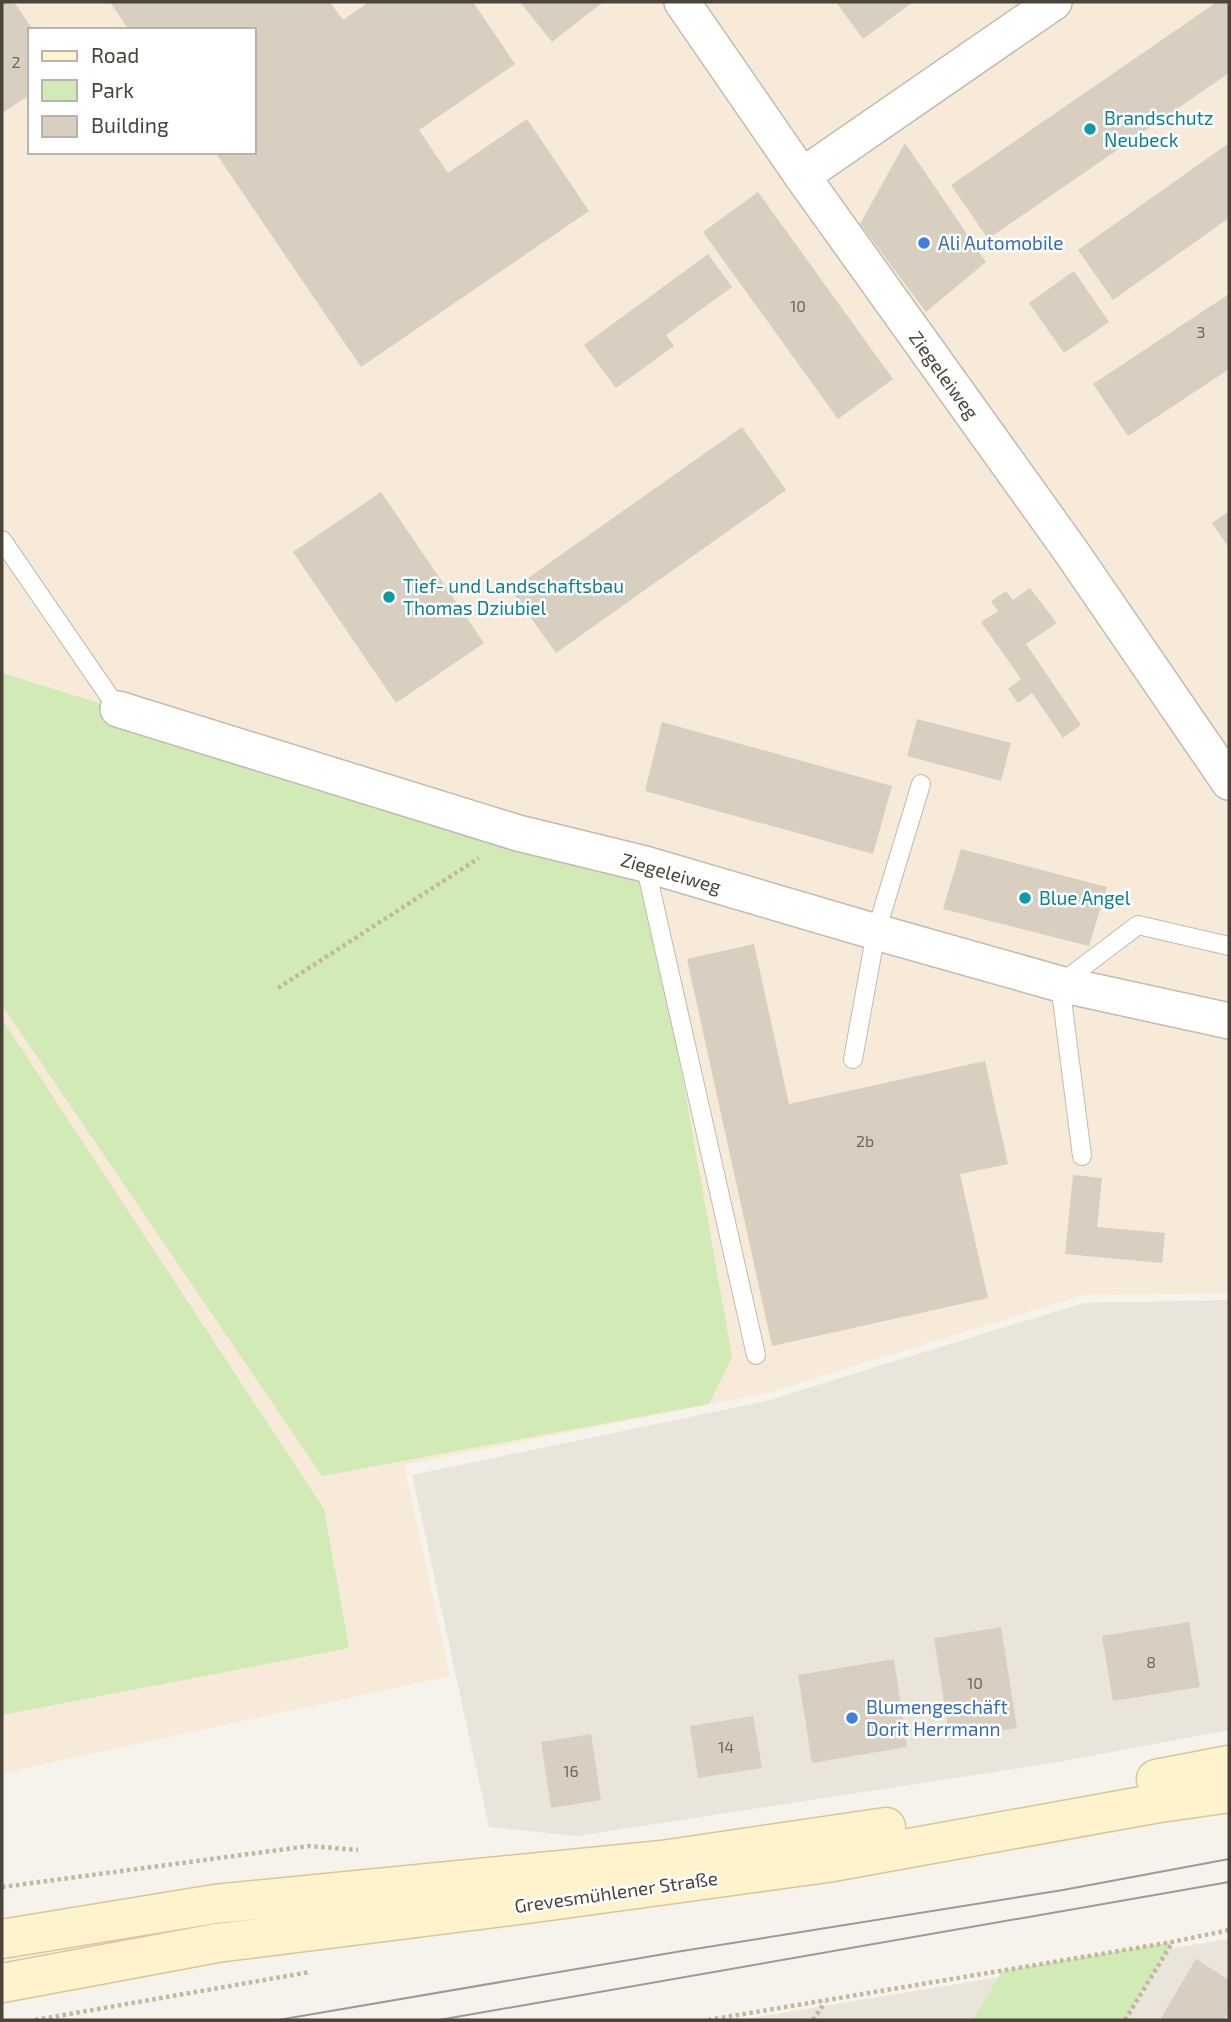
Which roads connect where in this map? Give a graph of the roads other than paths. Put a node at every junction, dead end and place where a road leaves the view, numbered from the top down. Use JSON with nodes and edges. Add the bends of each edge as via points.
{"nodes":[{"id":1,"x":682,"y":2,"type":"edge"},
{"id":2,"x":1054,"y":2,"type":"edge"},
{"id":3,"x":802,"y":176,"type":"junction"},
{"id":4,"x":2,"y":540,"type":"edge"},
{"id":5,"x":118,"y":709,"type":"joint"},
{"id":6,"x":1229,"y":782,"type":"edge"},
{"id":7,"x":921,"y":784,"type":"dead end"},
{"id":8,"x":645,"y":864,"type":"junction"},
{"id":9,"x":876,"y":932,"type":"junction"},
{"id":10,"x":1229,"y":946,"type":"edge"},
{"id":11,"x":1060,"y":984,"type":"junction"},
{"id":12,"x":1229,"y":1021,"type":"edge"},
{"id":13,"x":853,"y":1059,"type":"dead end"},
{"id":14,"x":1082,"y":1156,"type":"dead end"},
{"id":15,"x":756,"y":1355,"type":"dead end"},
{"id":16,"x":1229,"y":1765,"type":"edge"},
{"id":17,"x":1229,"y":1793,"type":"edge"},
{"id":18,"x":2,"y":1939,"type":"edge"},
{"id":19,"x":2,"y":1983,"type":"edge"}],
"edges":[{"from":1,"to":3,"type":"street","name":"Ziegeleiweg"},
{"from":2,"to":3,"type":"street"},
{"from":3,"to":6,"type":"street","name":"Ziegeleiweg","via":[[1070,550]]},
{"from":4,"to":5,"type":"lane"},
{"from":5,"to":8,"type":"street","name":"Ziegeleiweg","via":[[518,833]]},
{"from":7,"to":9,"type":"lane"},
{"from":8,"to":9,"type":"street","name":"Ziegeleiweg"},
{"from":8,"to":15,"type":"lane"},
{"from":9,"to":11,"type":"street","name":"Ziegeleiweg"},
{"from":9,"to":13,"type":"lane"},
{"from":10,"to":11,"type":"lane","via":[[1138,925]]},
{"from":11,"to":12,"type":"street","name":"Ziegeleiweg"},
{"from":11,"to":14,"type":"lane"},
{"from":16,"to":18,"type":"street","name":"Grevesmühlener Straße","via":[[945,1818],[662,1860],[215,1904]]},
{"from":17,"to":19,"type":"street","name":"Grevesmühlener Straße","via":[[827,1863],[217,1943]]}]}
